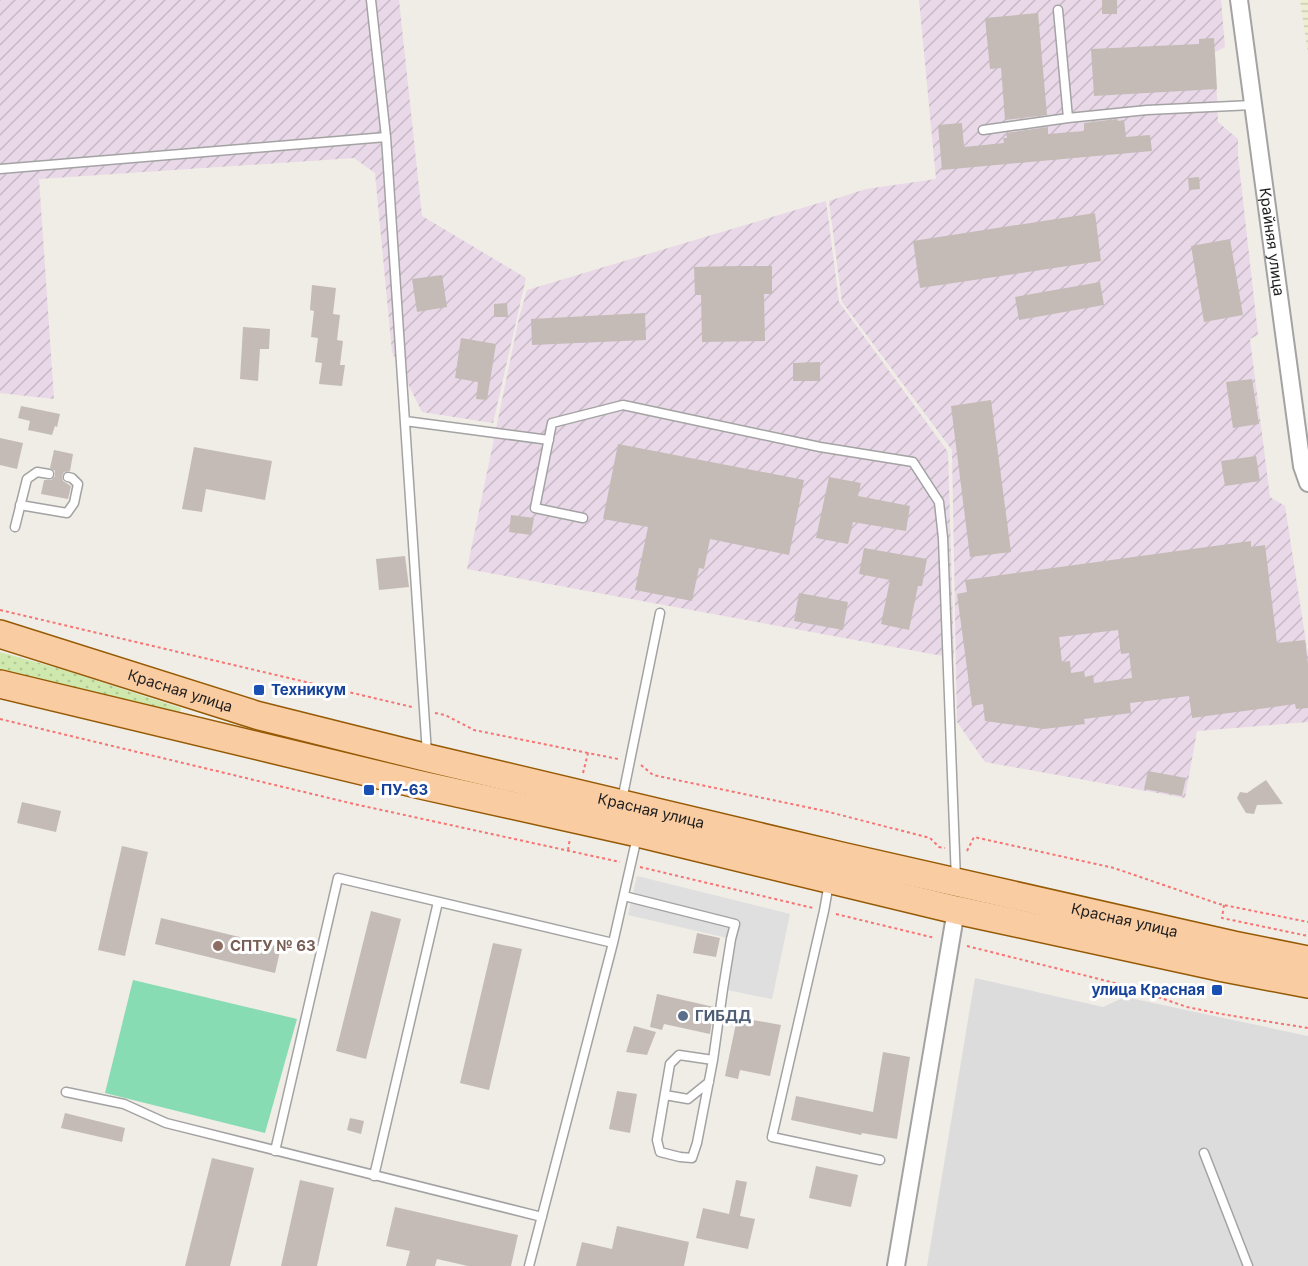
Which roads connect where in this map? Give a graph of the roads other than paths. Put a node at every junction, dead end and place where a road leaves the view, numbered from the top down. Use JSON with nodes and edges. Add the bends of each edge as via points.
{"nodes":[{"id":1,"x":371,"y":0,"type":"edge"},
{"id":2,"x":1239,"y":0,"type":"edge"},
{"id":3,"x":1058,"y":10,"type":"dead end"},
{"id":4,"x":1253,"y":105,"type":"junction"},
{"id":5,"x":1068,"y":118,"type":"junction"},
{"id":6,"x":982,"y":130,"type":"dead end"},
{"id":7,"x":386,"y":137,"type":"junction"},
{"id":8,"x":0,"y":169,"type":"edge"},
{"id":9,"x":405,"y":421,"type":"junction"},
{"id":10,"x":549,"y":440,"type":"junction"},
{"id":11,"x":49,"y":474,"type":"dead end"},
{"id":12,"x":69,"y":477,"type":"dead end"},
{"id":13,"x":1308,"y":483,"type":"edge"},
{"id":14,"x":20,"y":505,"type":"junction"},
{"id":15,"x":583,"y":518,"type":"dead end"},
{"id":16,"x":15,"y":527,"type":"dead end"},
{"id":17,"x":660,"y":613,"type":"dead end"},
{"id":18,"x":0,"y":634,"type":"edge"},
{"id":19,"x":0,"y":684,"type":"edge"},
{"id":20,"x":428,"y":758,"type":"junction"},
{"id":21,"x":576,"y":807,"type":"junction"},
{"id":22,"x":636,"y":818,"type":"junction"},
{"id":23,"x":830,"y":880,"type":"junction"},
{"id":24,"x":956,"y":883,"type":"junction"},
{"id":25,"x":624,"y":896,"type":"junction"},
{"id":26,"x":438,"y":902,"type":"junction"},
{"id":27,"x":956,"y":910,"type":"junction"},
{"id":28,"x":613,"y":943,"type":"junction"},
{"id":29,"x":1308,"y":960,"type":"edge"},
{"id":30,"x":1308,"y":984,"type":"edge"},
{"id":31,"x":713,"y":1060,"type":"junction"},
{"id":32,"x":709,"y":1082,"type":"junction"},
{"id":33,"x":66,"y":1092,"type":"dead end"},
{"id":34,"x":665,"y":1095,"type":"junction"},
{"id":35,"x":274,"y":1151,"type":"junction"},
{"id":36,"x":1204,"y":1153,"type":"dead end"},
{"id":37,"x":880,"y":1160,"type":"dead end"},
{"id":38,"x":374,"y":1176,"type":"junction"},
{"id":39,"x":542,"y":1217,"type":"junction"},
{"id":40,"x":1245,"y":1265,"type":"edge"},
{"id":41,"x":529,"y":1266,"type":"edge"},
{"id":42,"x":896,"y":1266,"type":"edge"}],
"edges":[{"from":1,"to":7,"type":"lane"},
{"from":2,"to":4,"type":"street","name":"Крайняя улица"},
{"from":3,"to":5,"type":"lane"},
{"from":4,"to":5,"type":"lane"},
{"from":4,"to":13,"type":"street","name":"Крайняя улица","via":[[1302,466]]},
{"from":5,"to":6,"type":"lane"},
{"from":7,"to":8,"type":"lane"},
{"from":7,"to":9,"type":"lane"},
{"from":9,"to":10,"type":"lane"},
{"from":9,"to":20,"type":"lane"},
{"from":10,"to":15,"type":"lane","via":[[535,508]]},
{"from":10,"to":24,"type":"lane","via":[[552,423],[623,405],[820,447],[913,462],[939,502],[943,538]]},
{"from":11,"to":14,"type":"lane","via":[[37,472],[27,479]]},
{"from":12,"to":14,"type":"lane","via":[[78,484],[67,513]]},
{"from":14,"to":16,"type":"lane"},
{"from":17,"to":22,"type":"lane","via":[[630,762]]},
{"from":18,"to":20,"type":"main road","name":"Красная улица","via":[[256,715]]},
{"from":19,"to":21,"type":"main road","name":"Красная улица","via":[[421,785]]},
{"from":20,"to":21,"type":"main road","name":"Красная улица"},
{"from":21,"to":22,"type":"main road","name":"Красная улица"},
{"from":22,"to":23,"type":"main road","name":"Красная улица"},
{"from":22,"to":24,"type":"main road","name":"Красная улица"},
{"from":22,"to":25,"type":"lane","via":[[632,865]]},
{"from":23,"to":27,"type":"main road","name":"Красная улица"},
{"from":23,"to":37,"type":"lane","via":[[772,1137]]},
{"from":24,"to":29,"type":"main road","name":"Красная улица"},
{"from":25,"to":28,"type":"lane"},
{"from":25,"to":31,"type":"lane","via":[[735,924]]},
{"from":26,"to":28,"type":"lane"},
{"from":26,"to":35,"type":"lane","via":[[338,878]]},
{"from":26,"to":38,"type":"lane"},
{"from":27,"to":30,"type":"main road","name":"Красная улица"},
{"from":27,"to":42,"type":"street"},
{"from":28,"to":39,"type":"lane"},
{"from":31,"to":32,"type":"lane"},
{"from":31,"to":34,"type":"lane","via":[[679,1056],[670,1064]]},
{"from":32,"to":34,"type":"lane","via":[[688,1099]]},
{"from":32,"to":34,"type":"lane","via":[[692,1158],[660,1152],[657,1140]]},
{"from":33,"to":35,"type":"lane","via":[[124,1104],[166,1123]]},
{"from":35,"to":38,"type":"lane"},
{"from":36,"to":40,"type":"lane"},
{"from":38,"to":39,"type":"lane"},
{"from":39,"to":41,"type":"lane"}]}
